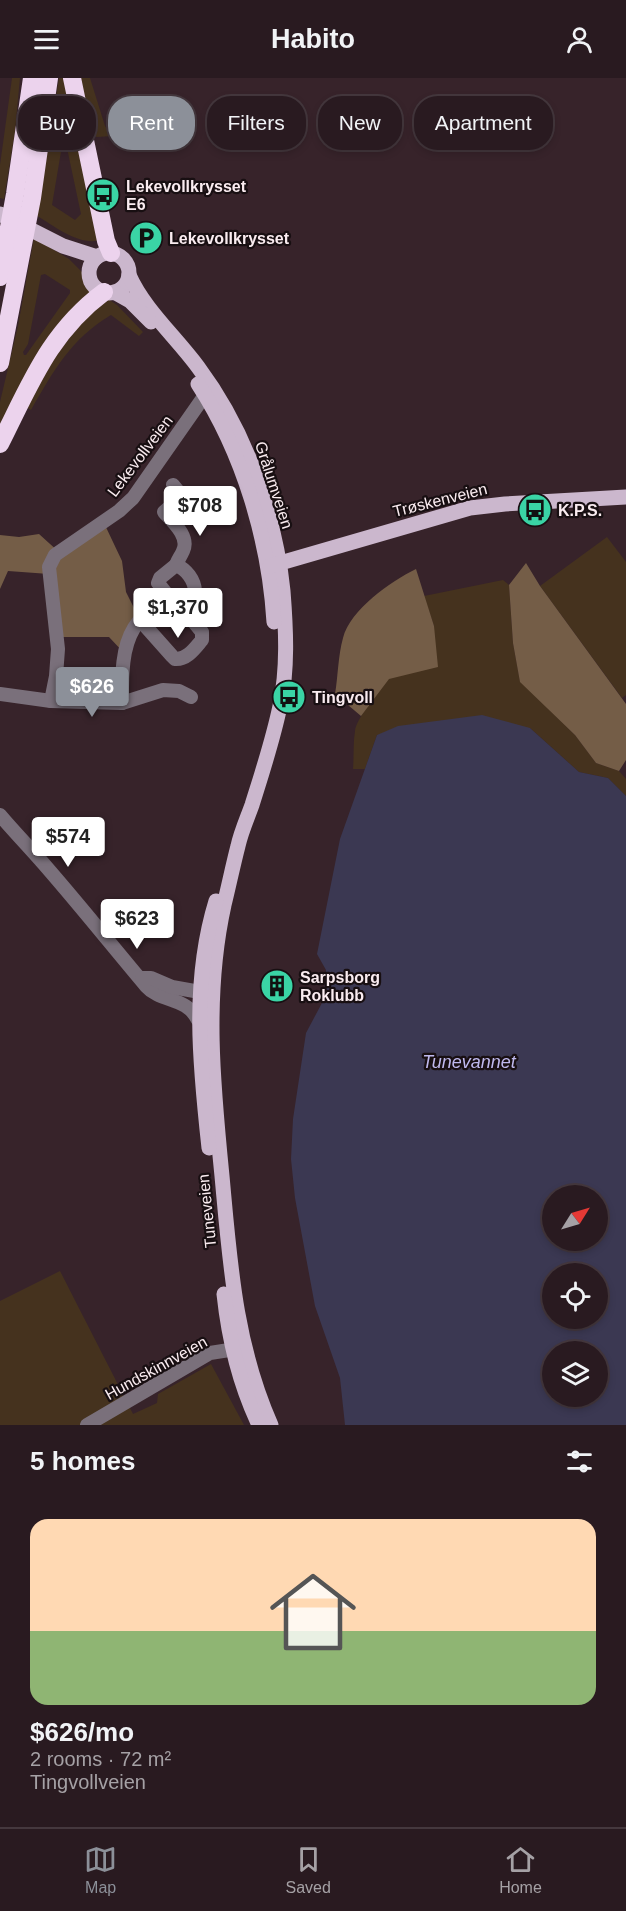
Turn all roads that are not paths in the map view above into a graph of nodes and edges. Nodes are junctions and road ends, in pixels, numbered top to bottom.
1 (32, 78) edge
2 (49, 78) edge
3 (72, 78) edge
4 (0, 214) edge
5 (63, 246) junction
6 (104, 255) junction
7 (90, 273) junction
8 (129, 275) junction
9 (0, 277) edge
10 (109, 292) junction
11 (0, 363) edge
12 (206, 388) junction
13 (0, 444) edge
14 (181, 496) dead end
15 (626, 497) edge
16 (176, 565) junction
17 (272, 565) junction
18 (166, 593) junction
19 (179, 604) junction
20 (140, 620) junction
21 (0, 694) edge
22 (191, 697) dead end
23 (51, 701) junction
24 (122, 703) junction
25 (0, 816) edge
26 (238, 845) junction
27 (142, 978) junction
28 (200, 992) junction
29 (212, 1008) junction
30 (198, 1020) junction
31 (238, 1349) junction
32 (87, 1425) edge
33 (260, 1425) edge
34 (271, 1425) edge

1 - 9 highway
2 - 11 highway
3 - 6 highway
4 - 5 main road
5 - 6 main road
5 - 7 main road
6 - 7 main road
6 - 8 main road
7 - 10 main road
8 - 10 main road
8 - 12 main road, Grålumveien
10 - 12 main road, Grålumveien
10 - 13 highway
12 - 17 main road, Grålumveien
12 - 23 street, Lekevollveien
14 - 16 street
15 - 17 main road, Trøskenveien
16 - 18 street
16 - 19 street
17 - 26 main road, Grålumveien
18 - 19 street
18 - 20 street
19 - 20 street
20 - 24 street
21 - 23 street
22 - 24 street
23 - 24 street
25 - 27 street
26 - 28 main road, Grålumveien
26 - 29 main road, Grålumveien
27 - 28 street
27 - 30 street
28 - 29 street
28 - 30 main road, Tuneveien
29 - 31 main road, Tuneveien
30 - 31 main road, Tuneveien
31 - 32 street, Hundskinnveien
31 - 33 main road, Tuneveien
31 - 34 main road, Tuneveien

